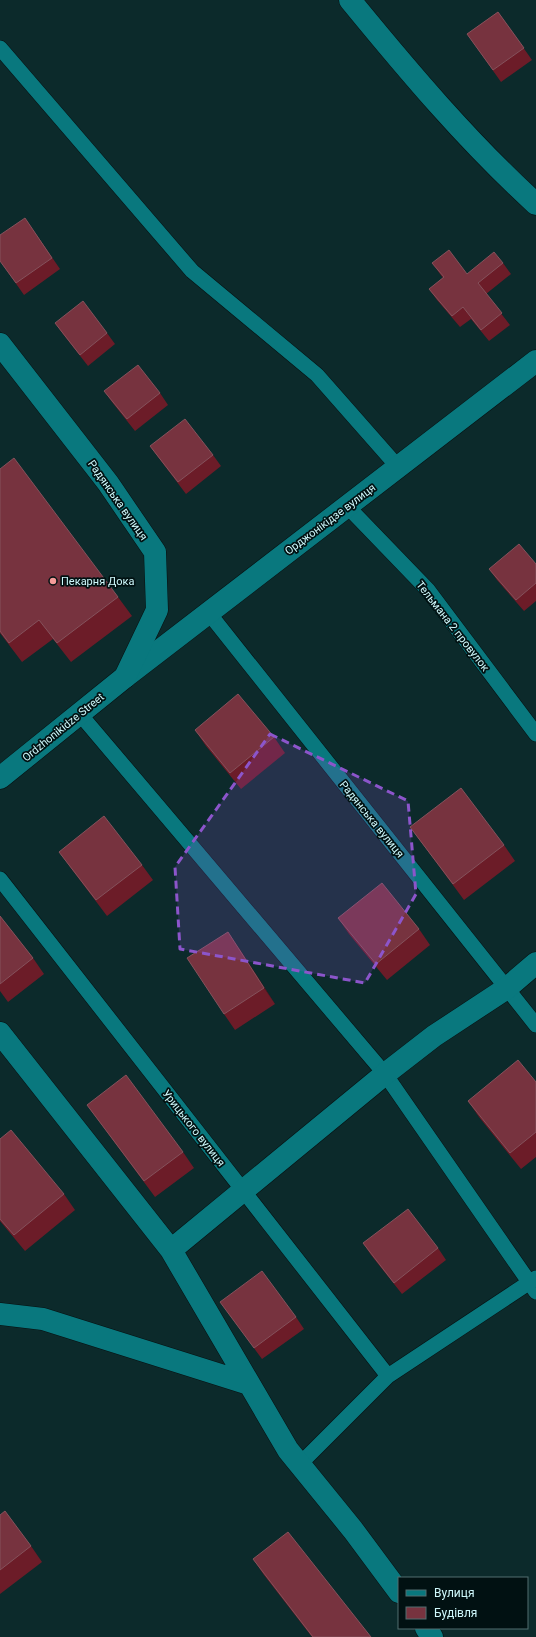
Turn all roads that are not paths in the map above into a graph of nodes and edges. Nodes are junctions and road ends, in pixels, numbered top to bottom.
1 (350, 0) edge
2 (0, 48) edge
3 (536, 204) edge
4 (0, 344) edge
5 (536, 361) edge
6 (398, 467) junction
7 (347, 506) junction
8 (208, 612) junction
9 (126, 677) junction
10 (79, 713) junction
11 (536, 734) edge
12 (0, 778) edge
13 (0, 879) edge
14 (536, 963) edge
15 (507, 988) junction
16 (536, 1025) edge
17 (0, 1033) edge
18 (385, 1074) junction
19 (243, 1190) junction
20 (171, 1250) junction
21 (534, 1285) edge
22 (0, 1314) edge
23 (388, 1376) junction
24 (249, 1384) junction
25 (300, 1464) junction
26 (398, 1591) edge

1 - 3 street
2 - 6 lane
4 - 9 street, Радянська вулиця
5 - 6 street, Орджонікідзе вулиця
6 - 7 street, Орджонікідзе вулиця
7 - 8 street, Орджонікідзе вулиця
7 - 11 lane, Тельмана 2 провулок
8 - 9 street, Орджонікідзе вулиця
8 - 15 lane, Радянська вулиця
9 - 10 street, Ordzhonikidze Street
10 - 12 street, Ordzhonikidze Street
10 - 18 lane
13 - 19 lane, Урицького вулиця
14 - 15 street
15 - 16 lane, Радянська вулиця
15 - 18 street
17 - 20 street
18 - 19 street
18 - 21 lane
19 - 20 street
19 - 23 lane, Урицького вулиця
20 - 24 street
21 - 23 lane
22 - 24 street
23 - 25 lane
24 - 25 street
25 - 26 street

